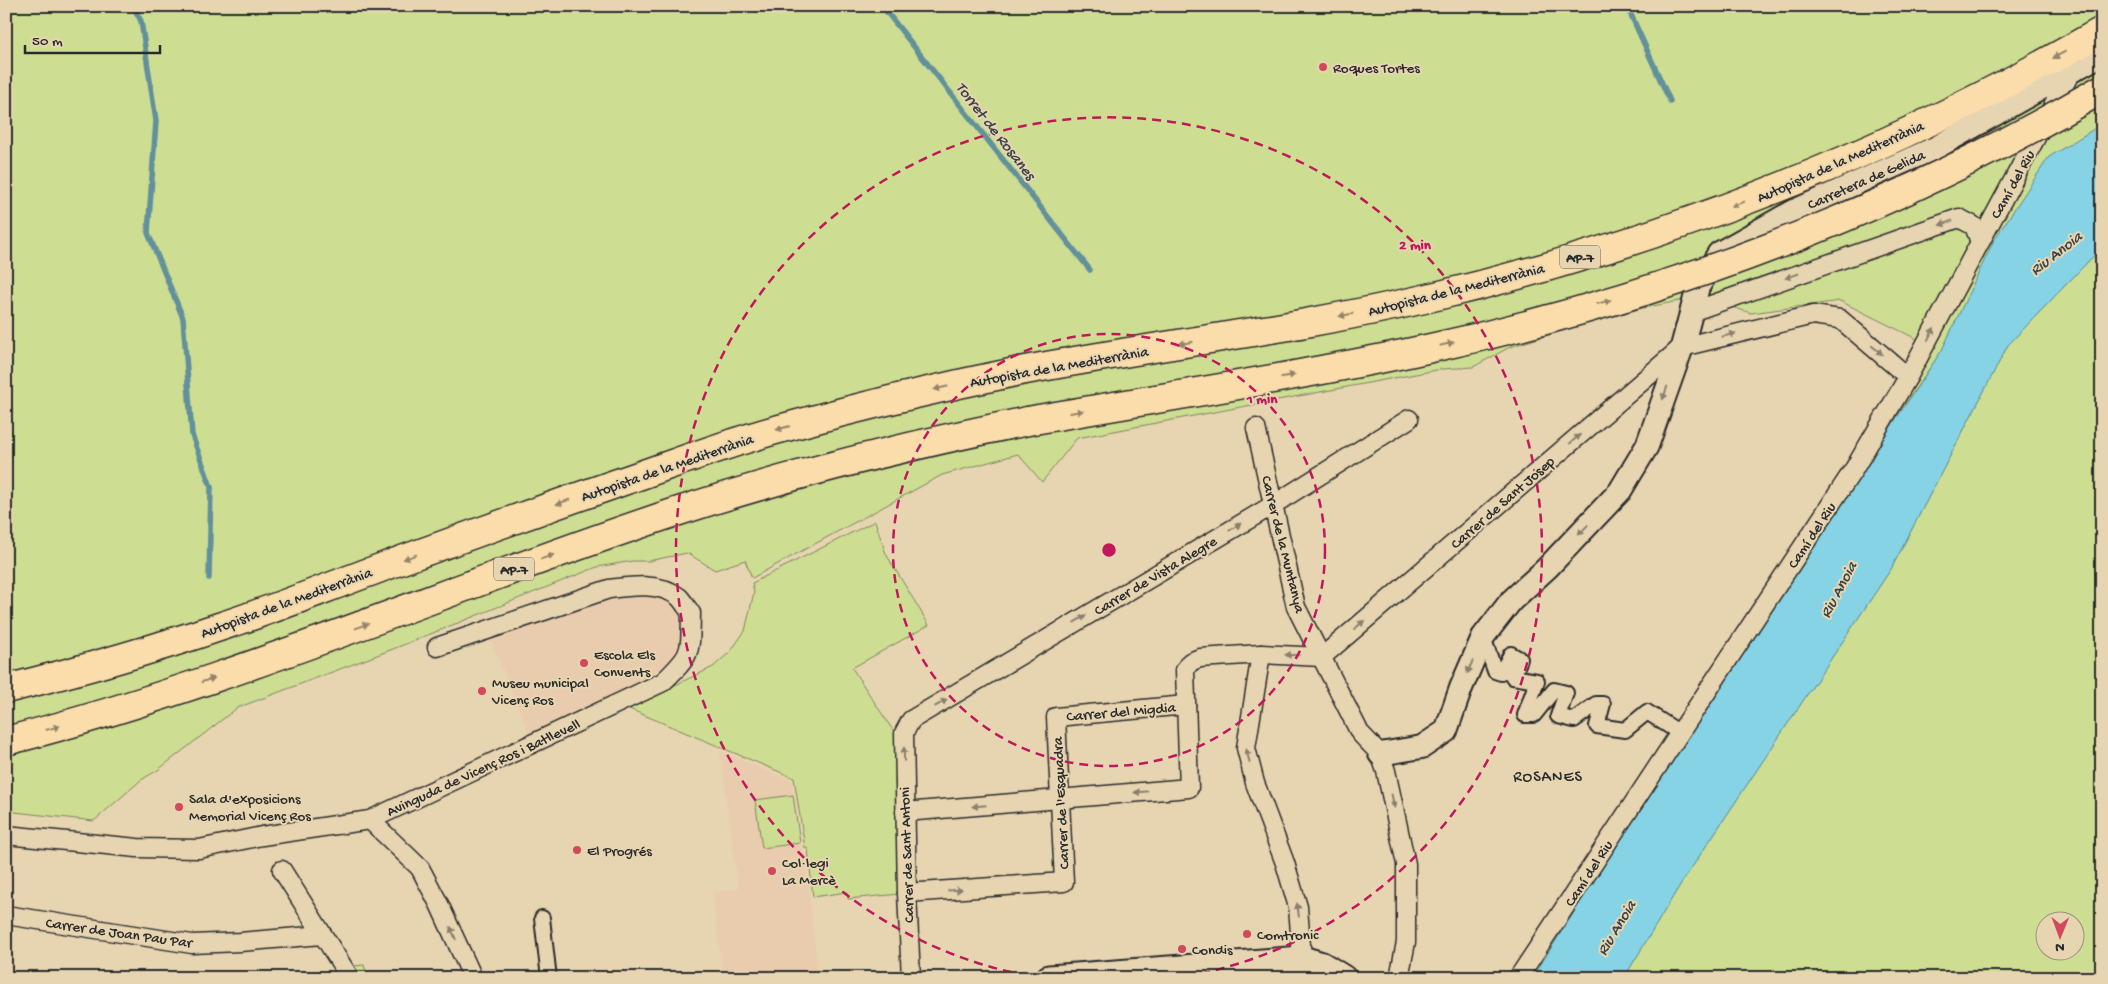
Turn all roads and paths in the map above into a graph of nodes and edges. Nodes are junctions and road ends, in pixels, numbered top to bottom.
1 (2102, 31) edge
2 (2102, 54) edge
3 (2071, 72) junction
4 (2102, 90) edge
5 (1980, 242) junction
6 (1691, 312) junction
7 (1682, 347) junction
8 (1908, 376) junction
9 (1409, 420) dead end
10 (1256, 428) dead end
11 (1273, 505) junction
12 (1483, 637) junction
13 (437, 647) dead end
14 (1261, 654) junction
15 (1322, 657) junction
16 (6, 689) edge
17 (1186, 706) junction
18 (1056, 717) joint
19 (904, 733) joint
20 (1680, 733) junction
21 (6, 741) edge
22 (1380, 754) junction
23 (1061, 799) junction
24 (905, 812) junction
25 (370, 820) junction
26 (6, 835) edge
27 (282, 870) dead end
28 (907, 893) junction
29 (6, 915) edge
30 (542, 918) dead end
31 (322, 934) junction
32 (1302, 959) junction
33 (1223, 971) edge
34 (350, 978) edge
35 (473, 978) edge
36 (549, 978) edge
37 (911, 978) edge
38 (1049, 978) edge
39 (1343, 978) edge
40 (1399, 978) edge
41 (1518, 978) edge

1 -> 16 highway, Autopista de la Mediterrània / AP-7
2 - 3 street, Carretera de Gelida
3 - 5 street, Camí del Riu
3 - 6 street, Carretera de Gelida
21 -> 4 highway, AP-7, bridge
5 -> 6 street
8 -> 5 street, Camí del Riu
6 - 7 street, Carretera de Gelida
7 -> 8 street
7 -> 12 street, Carretera de Gelida
15 -> 7 street, Carrer de Sant Josep
8 - 20 street, Camí del Riu
9 - 11 street, Carrer de Vista Alegre
10 - 11 street, Carrer de la Muntanya
11 - 15 street, Carrer de la Muntanya
19 -> 11 street, Carrer de Vista Alegre
12 - 20 street
12 -> 22 street, Carretera de Gelida
13 - 25 street, Avinguda de Vicenç Ros i Batllevell
15 -> 14 street
14 - 17 street
32 -> 14 street
15 - 22 street, Carrer de la Muntanya
17 - 18 street, Carrer del Migdia
17 -> 23 street
18 - 23 street, Carrer de l'Esquadra
24 -> 19 street, Carrer de Sant Antoni
20 - 41 street, Camí del Riu
22 -> 40 street
23 -> 24 street
28 -> 23 street, Carrer de l'Esquadra
24 - 28 street, Carrer de Sant Antoni
25 - 26 street, Avinguda de Vicenç Ros i Batllevell
35 -> 25 street
27 - 31 street
28 - 37 street, Carrer de Sant Antoni
29 - 31 street, Carrer de Joan Pau Par
30 - 36 street
31 - 34 street
32 - 33 main road
32 - 39 main road
33 - 38 main road

